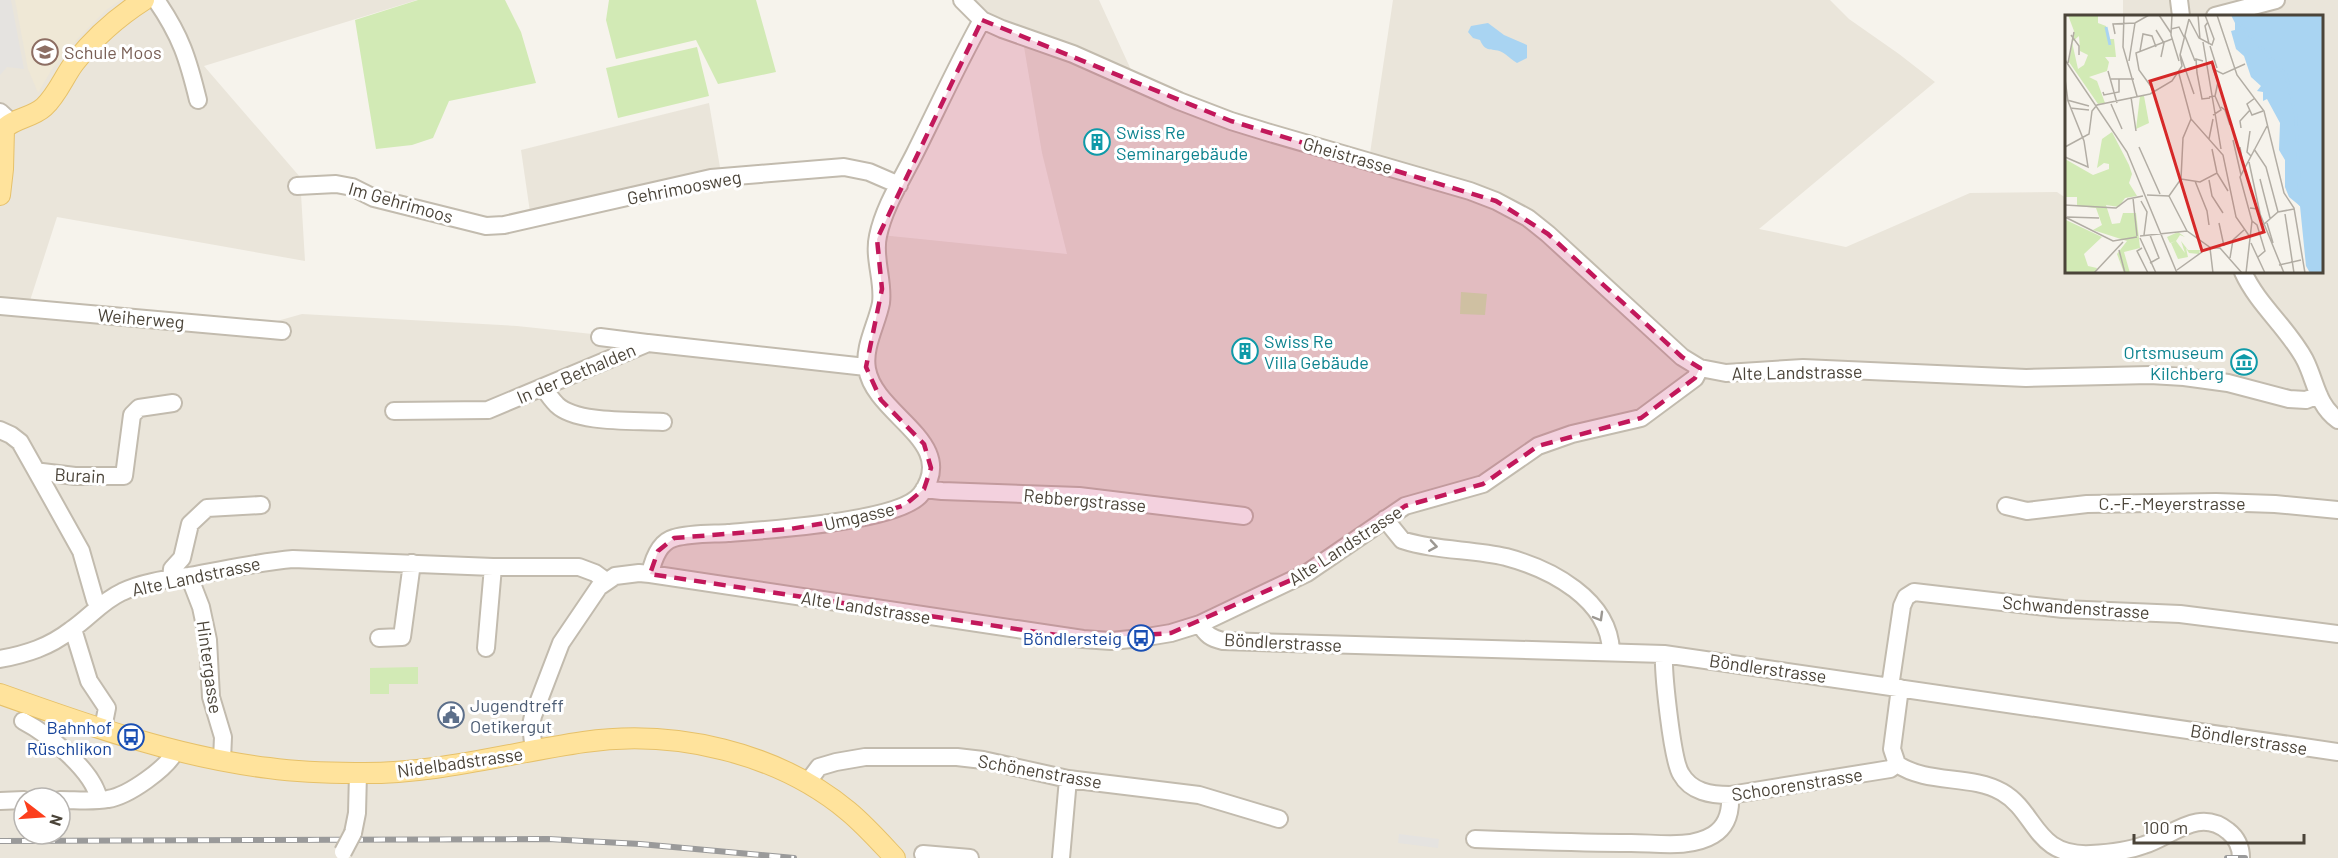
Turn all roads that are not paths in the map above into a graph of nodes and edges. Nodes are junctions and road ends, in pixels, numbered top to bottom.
1 (144, 0) edge
2 (156, 0) edge
3 (962, 0) edge
4 (2180, 0) edge
5 (2276, 0) edge
6 (2181, 15) edge
7 (2219, 15) edge
8 (982, 20) junction
9 (198, 100) dead end
10 (6, 117) edge
11 (899, 185) junction
12 (297, 186) dead end
13 (0, 195) edge
14 (504, 225) joint
15 (2244, 273) edge
16 (0, 306) edge
17 (282, 331) dead end
18 (600, 338) dead end
19 (648, 343) junction
20 (866, 367) junction
21 (1700, 368) junction
22 (543, 387) junction
23 (2319, 395) junction
24 (173, 404) dead end
25 (394, 411) dead end
26 (2338, 420) edge
27 (663, 422) dead end
28 (0, 430) edge
29 (38, 474) junction
30 (924, 489) junction
31 (261, 505) dead end
32 (2007, 506) dead end
33 (2338, 510) edge
34 (1244, 516) dead end
35 (1385, 519) junction
36 (412, 563) junction
37 (493, 567) junction
38 (650, 574) junction
39 (189, 576) junction
40 (171, 579) junction
41 (606, 581) junction
42 (99, 606) junction
43 (1200, 624) junction
44 (73, 629) junction
45 (2338, 634) edge
46 (379, 638) dead end
47 (486, 648) dead end
48 (1611, 651) junction
49 (1664, 654) junction
50 (0, 660) edge
51 (1894, 688) junction
52 (0, 694) edge
53 (23, 721) dead end
54 (103, 728) junction
55 (176, 750) junction
56 (534, 751) junction
57 (2338, 752) edge
58 (222, 760) junction
59 (1897, 764) junction
60 (358, 773) junction
61 (1068, 779) junction
62 (807, 783) junction
63 (1730, 795) junction
64 (72, 800) edge
65 (99, 800) junction
66 (1279, 819) dead end
67 (1475, 839) dead end
68 (923, 854) dead end
69 (341, 855) edge
70 (895, 858) edge
71 (969, 858) edge
72 (1061, 858) edge
73 (2241, 858) edge

1 - 10 main road
2 - 9 street
3 - 8 street, Gheistrasse
4 - 6 street
5 - 7 street
8 - 11 street
8 - 21 street, Gheistrasse
10 - 13 main road
11 - 14 street, Gehrimoosweg
11 - 20 street
12 - 14 street, Im Gehrimoos
15 - 23 street
16 - 17 street, Weiherweg
18 - 19 street
19 - 20 street, In der Bethalden
19 - 22 street, In der Bethalden
20 - 30 street
21 - 23 street, Alte Landstrasse
21 - 35 street, Alte Landstrasse
22 - 25 street, In der Bethalden
22 - 27 street
23 - 26 street
24 - 29 street, Burain
28 - 29 street, Burain
29 - 42 street, Burain
30 - 34 street, Rebbergstrasse
30 - 38 street, Umgasse
31 - 40 street
32 - 33 street, C.-F.-Meyerstrasse
35 - 43 street, Alte Landstrasse
35 -> 48 street
36 - 37 street, Alte Landstrasse
36 - 39 street, Alte Landstrasse
36 - 46 street
37 - 41 street, Alte Landstrasse
37 - 47 street
38 - 41 street, Alte Landstrasse
38 - 43 street, Alte Landstrasse
39 - 40 street, Alte Landstrasse
39 - 58 street, Hintergasse
40 - 42 street, Alte Landstrasse
41 - 56 street
42 - 44 street, Alte Landstrasse
43 - 48 street, Böndlerstrasse
44 - 50 street, Alte Landstrasse
44 - 54 street
45 - 51 street, Schwandenstrasse
48 - 49 street, Böndlerstrasse
49 - 51 street, Böndlerstrasse
49 - 63 street, Schoorenstrasse
51 - 57 street, Böndlerstrasse
51 - 59 street
52 - 54 main road, Nidelbadstrasse
53 - 65 street
54 - 55 main road, Nidelbadstrasse
55 - 58 main road, Nidelbadstrasse
55 - 65 street
56 - 60 main road, Nidelbadstrasse
56 - 62 main road, Nidelbadstrasse
58 - 60 main road, Nidelbadstrasse
59 - 63 street, Schoorenstrasse
59 - 73 street
60 - 69 street, bridge
61 - 62 street, Schönenstrasse
61 - 66 street, Schönenstrasse
61 - 72 street
62 - 70 main road, Nidelbadstrasse
63 - 67 street
64 - 65 street
68 - 71 street

